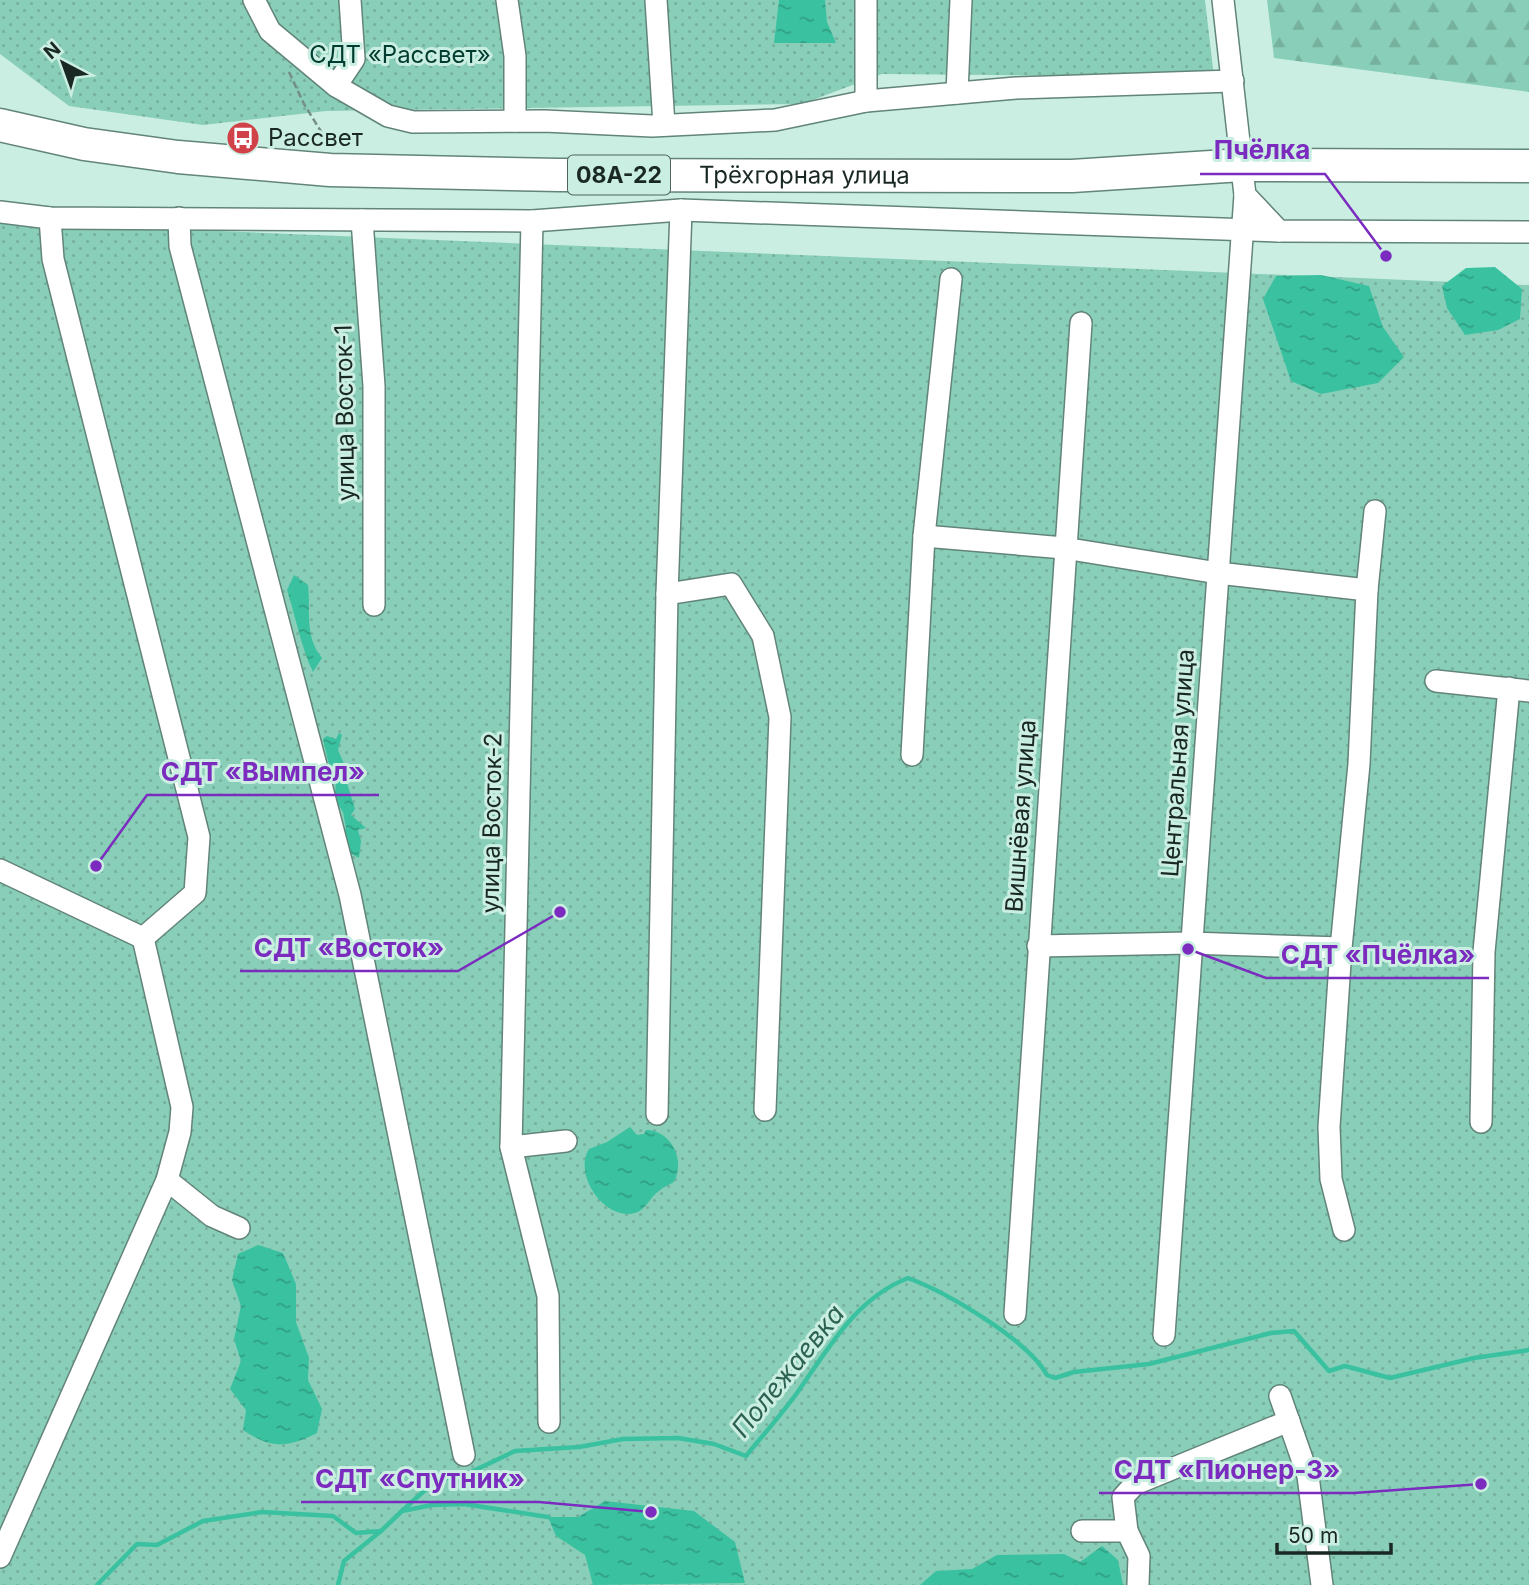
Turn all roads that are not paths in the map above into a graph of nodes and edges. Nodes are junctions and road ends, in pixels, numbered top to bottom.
1 (254, 0) edge
2 (351, 0) edge
3 (507, 0) edge
4 (656, 0) edge
5 (866, 0) edge
6 (961, 0) edge
7 (1223, 0) edge
8 (1233, 81) junction
9 (336, 86) junction
10 (957, 93) junction
11 (866, 101) junction
12 (515, 121) junction
13 (0, 125) edge
14 (664, 125) junction
15 (1529, 166) edge
16 (1243, 180) junction
17 (681, 210) junction
18 (0, 212) edge
19 (50, 218) junction
20 (179, 218) junction
21 (362, 219) junction
22 (532, 221) junction
23 (1242, 230) junction
24 (1279, 231) junction
25 (1529, 232) edge
26 (951, 279) dead end
27 (1081, 323) dead end
28 (1376, 511) dead end
29 (924, 536) junction
30 (1064, 548) junction
31 (1218, 573) junction
32 (1367, 590) junction
33 (667, 594) junction
34 (374, 604) dead end
35 (1436, 681) dead end
36 (1519, 690) edge
37 (912, 755) dead end
38 (0, 870) edge
39 (143, 938) junction
40 (1191, 943) junction
41 (1038, 946) junction
42 (1341, 948) junction
43 (765, 1110) dead end
44 (657, 1114) dead end
45 (1481, 1122) dead end
46 (566, 1141) dead end
47 (511, 1147) junction
48 (167, 1180) junction
49 (239, 1228) dead end
50 (1344, 1230) dead end
51 (1015, 1314) dead end
52 (1164, 1335) dead end
53 (1280, 1396) dead end
54 (1289, 1420) junction
55 (549, 1422) dead end
56 (464, 1455) dead end
57 (1082, 1531) dead end
58 (1127, 1531) junction
59 (0, 1558) edge
60 (1138, 1585) edge
61 (1322, 1585) edge

1 - 9 street
2 - 9 street
3 - 12 street
4 - 14 street
5 - 11 street
6 - 10 street
7 - 8 street, Центральная улица
8 - 10 street
8 - 16 street, Центральная улица
9 - 12 street
10 - 11 street
11 - 14 street
12 - 14 street
13 - 16 highway, Трёхгорная улица / 08А-22
15 - 16 highway, Трёхгорная улица / 08А-22
16 - 23 street, Центральная улица
16 - 24 street
17 - 22 street
17 - 23 street
17 - 33 street
18 - 19 street
19 - 20 street
19 - 39 street
20 - 21 street
20 - 56 street
21 - 22 street
21 - 34 street, улица Восток-1
22 - 47 street, улица Восток-2
23 - 24 street
23 - 31 street, Центральная улица
24 - 25 street
26 - 29 street
27 - 30 street, Вишнёвая улица
28 - 32 street
29 - 30 street
29 - 37 street
30 - 31 street
30 - 41 street, Вишнёвая улица
31 - 32 street
31 - 40 street, Центральная улица
32 - 42 street
33 - 43 street
33 - 44 street
35 - 36 street
36 - 45 street
38 - 39 street
39 - 48 street
40 - 41 street
40 - 42 street
40 - 52 street, Центральная улица
41 - 51 street, Вишнёвая улица
42 - 50 street
46 - 47 street
47 - 55 street, улица Восток-2
48 - 49 street
48 - 59 street
53 - 54 street
54 - 58 street
54 - 61 street
57 - 58 street
58 - 60 street

